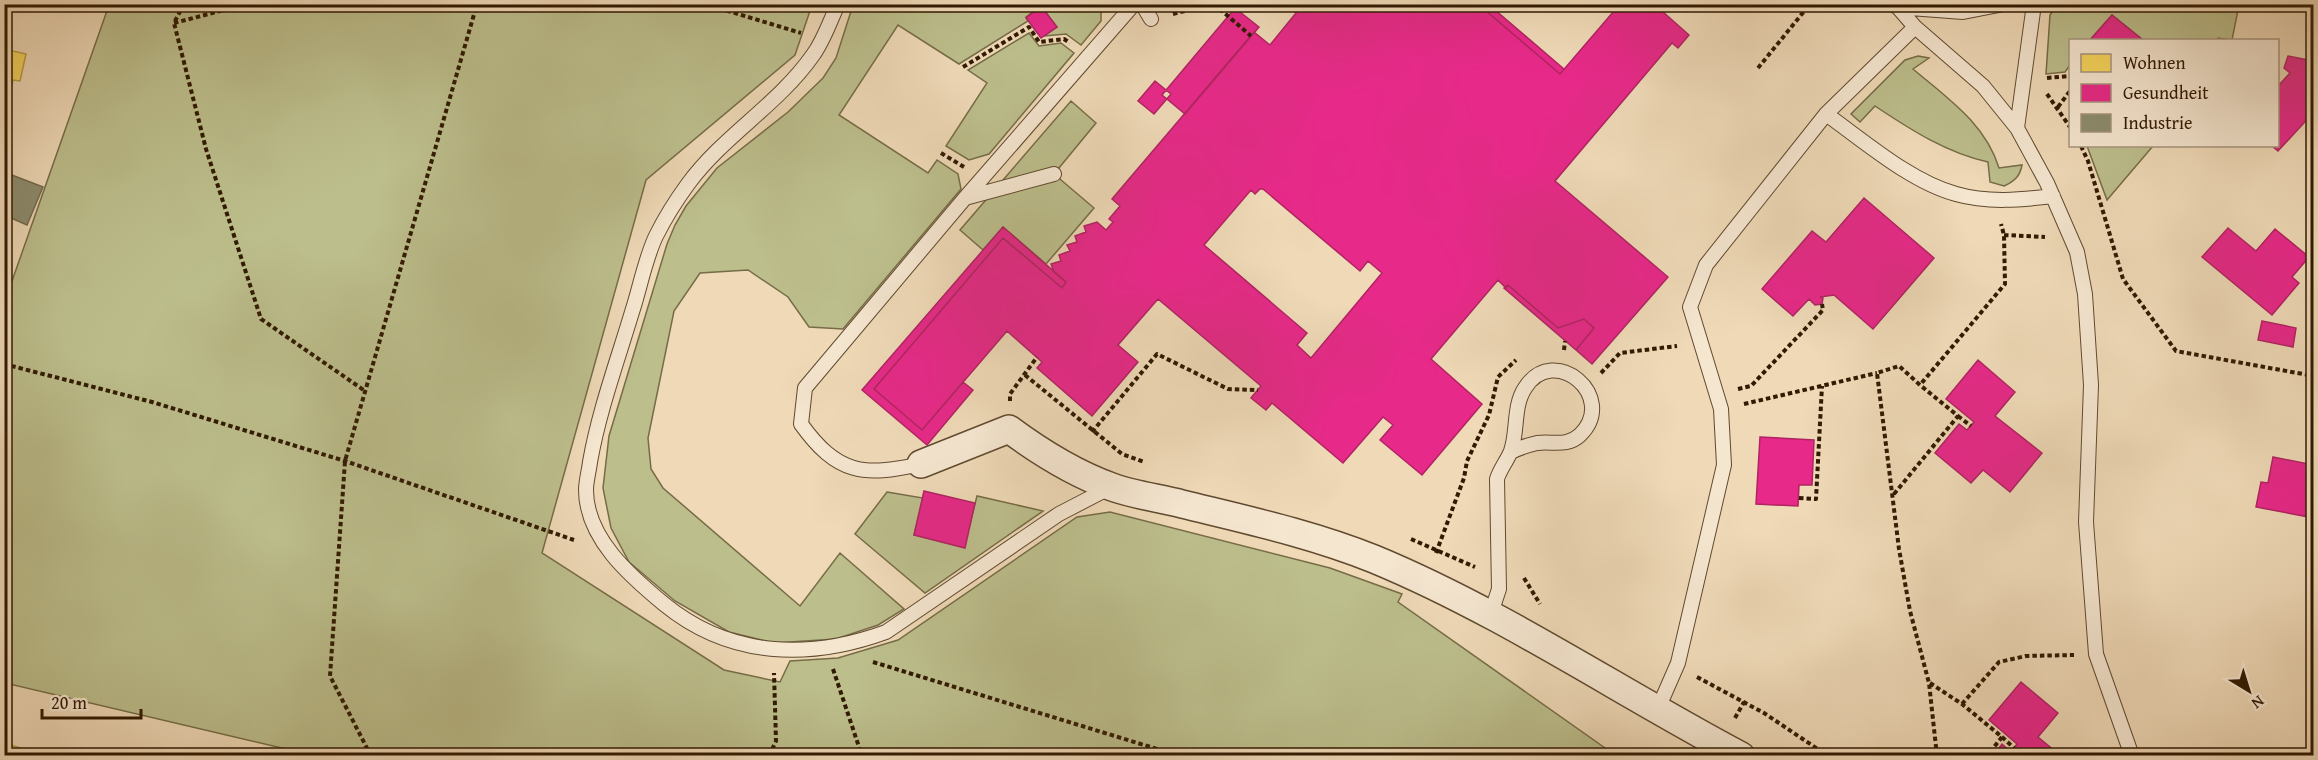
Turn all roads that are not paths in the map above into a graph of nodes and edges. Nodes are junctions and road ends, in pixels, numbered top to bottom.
1 (838, 4) edge
2 (1134, 4) edge
3 (1142, 4) edge
4 (2004, 4) edge
5 (2034, 4) edge
6 (1896, 6) edge
7 (1151, 19) road end
8 (1915, 27) junction
9 (1826, 114) junction
10 (2017, 128) junction
11 (1054, 174) dead end
12 (2053, 196) junction
13 (965, 198) junction
14 (1510, 452) junction
15 (921, 464) joint
16 (1112, 487) junction
17 (1491, 614) junction
18 (1657, 711) junction
19 (1741, 756) edge
20 (2132, 756) edge

1 - 16 lane
2 - 13 lane
3 - 7 lane
4 - 6 lane
5 - 10 lane
6 - 8 lane
8 - 9 lane
8 - 10 lane
9 - 12 lane
9 - 18 lane
10 - 12 lane
11 - 13 lane
12 - 20 lane
13 - 15 lane
14 - 14 lane
14 - 17 lane
15 - 16 street
16 - 17 street
17 - 18 street
18 - 19 street

